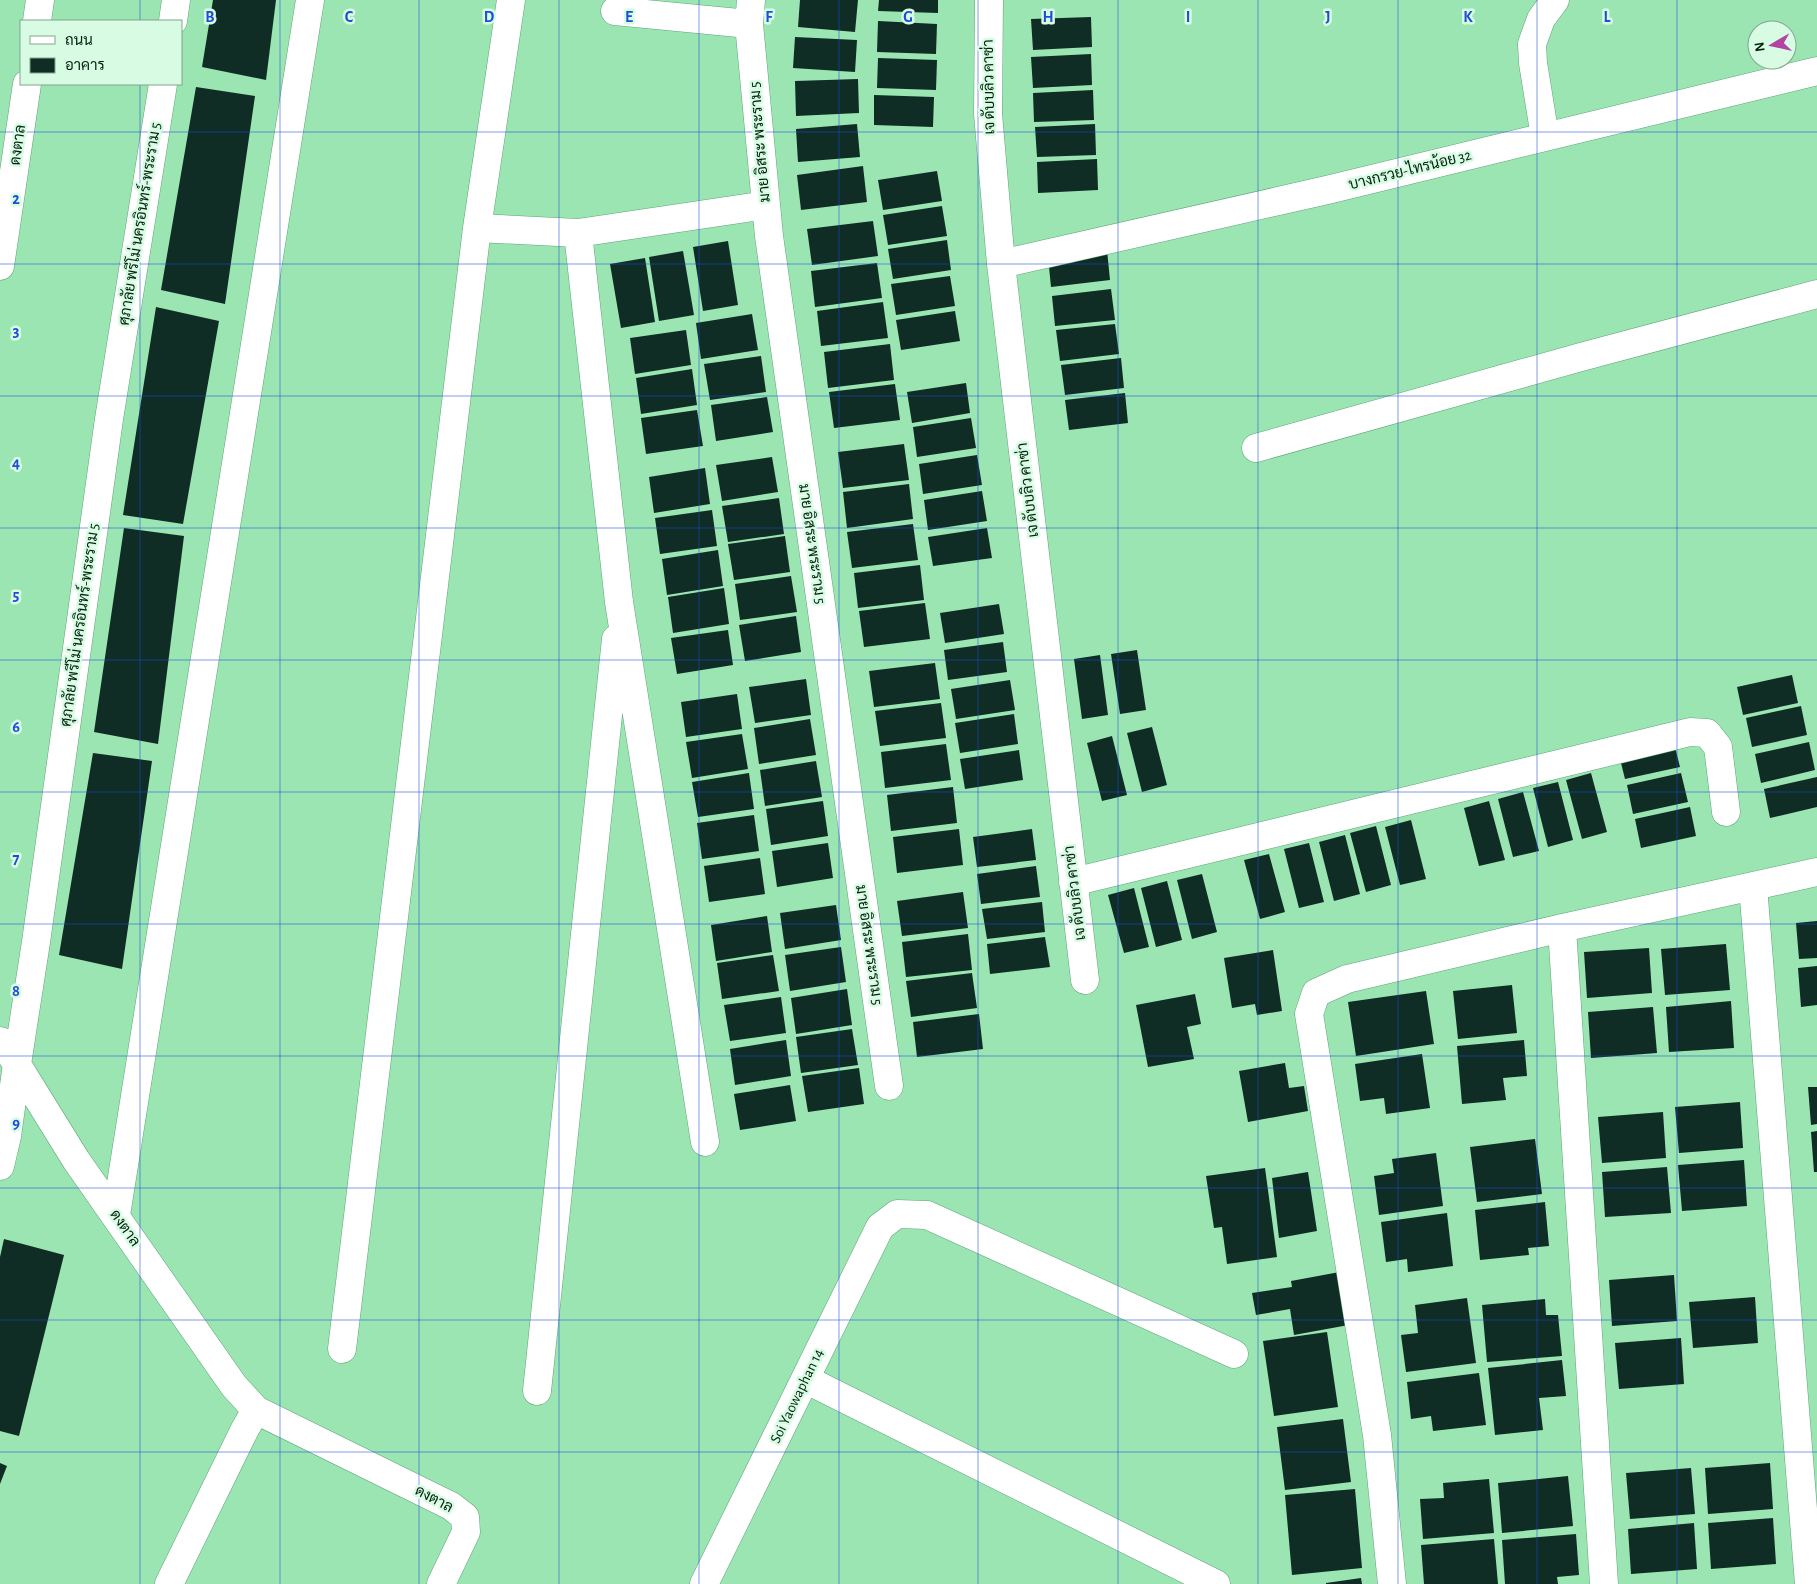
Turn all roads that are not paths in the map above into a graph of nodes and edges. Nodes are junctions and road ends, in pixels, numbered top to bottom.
1 (40, 0) edge
2 (176, 0) edge
3 (310, 0) edge
4 (512, 0) edge
5 (989, 0) edge
6 (1555, 0) edge
7 (616, 11) dead end
8 (750, 12) edge
9 (36, 20) edge
10 (172, 20) edge
11 (1817, 71) edge
12 (27, 85) edge
13 (163, 85) edge
14 (1545, 137) junction
15 (766, 205) junction
16 (476, 228) junction
17 (578, 233) junction
18 (1002, 264) junction
19 (0, 266) edge
20 (1817, 294) edge
21 (1256, 448) dead end
22 (620, 602) junction
23 (1726, 812) dead end
24 (1817, 872) edge
25 (1073, 882) junction
26 (1753, 886) junction
27 (1562, 928) junction
28 (1085, 980) dead end
29 (0, 1041) edge
30 (16, 1064) junction
31 (889, 1086) dead end
32 (704, 1142) dead end
33 (0, 1166) edge
34 (116, 1215) junction
35 (342, 1349) dead end
36 (1234, 1354) dead end
37 (805, 1379) junction
38 (537, 1390) dead end
39 (256, 1410) junction
40 (169, 1584) edge
41 (441, 1584) edge
42 (704, 1584) edge
43 (1216, 1584) edge
44 (1392, 1584) edge
45 (1604, 1584) edge
46 (1809, 1584) edge

1 - 9 street
2 - 10 street
3 - 34 street
4 - 16 street
5 - 18 street, เจ ดับบลิว คาซ่า
6 - 14 street
7 - 8 street
8 - 15 street, มาย อิสระ พระราม 5
11 - 14 street, บางกรวย-ไทรน้อย 32
12 - 19 street, ดงตาล
13 - 30 street, ศุภาลัย พรีโม่ นครอินทร์-พระราม 5
14 - 18 street, บางกรวย-ไทรน้อย 32
15 - 17 street
15 - 31 street, มาย อิสระ พระราม 5
16 - 17 street
16 - 35 street
17 - 22 street
18 - 25 street, เจ ดับบลิว คาซ่า
20 - 21 street
22 - 32 street
22 - 38 street
23 - 25 street
24 - 26 street
25 - 28 street, เจ ดับบลิว คาซ่า
26 - 27 street
26 - 46 street
27 - 44 street
27 - 45 street
29 - 30 street, ดงตาล
30 - 33 street, ศุภาลัย พรีโม่ นครอินทร์-พระราม 5
30 - 34 street, ดงตาล
34 - 39 street, ดงตาล
36 - 37 street, Soi Yaowaphan 14
37 - 42 street, Soi Yaowaphan 14
37 - 43 street
39 - 40 street
39 - 41 street, ดงตาล

